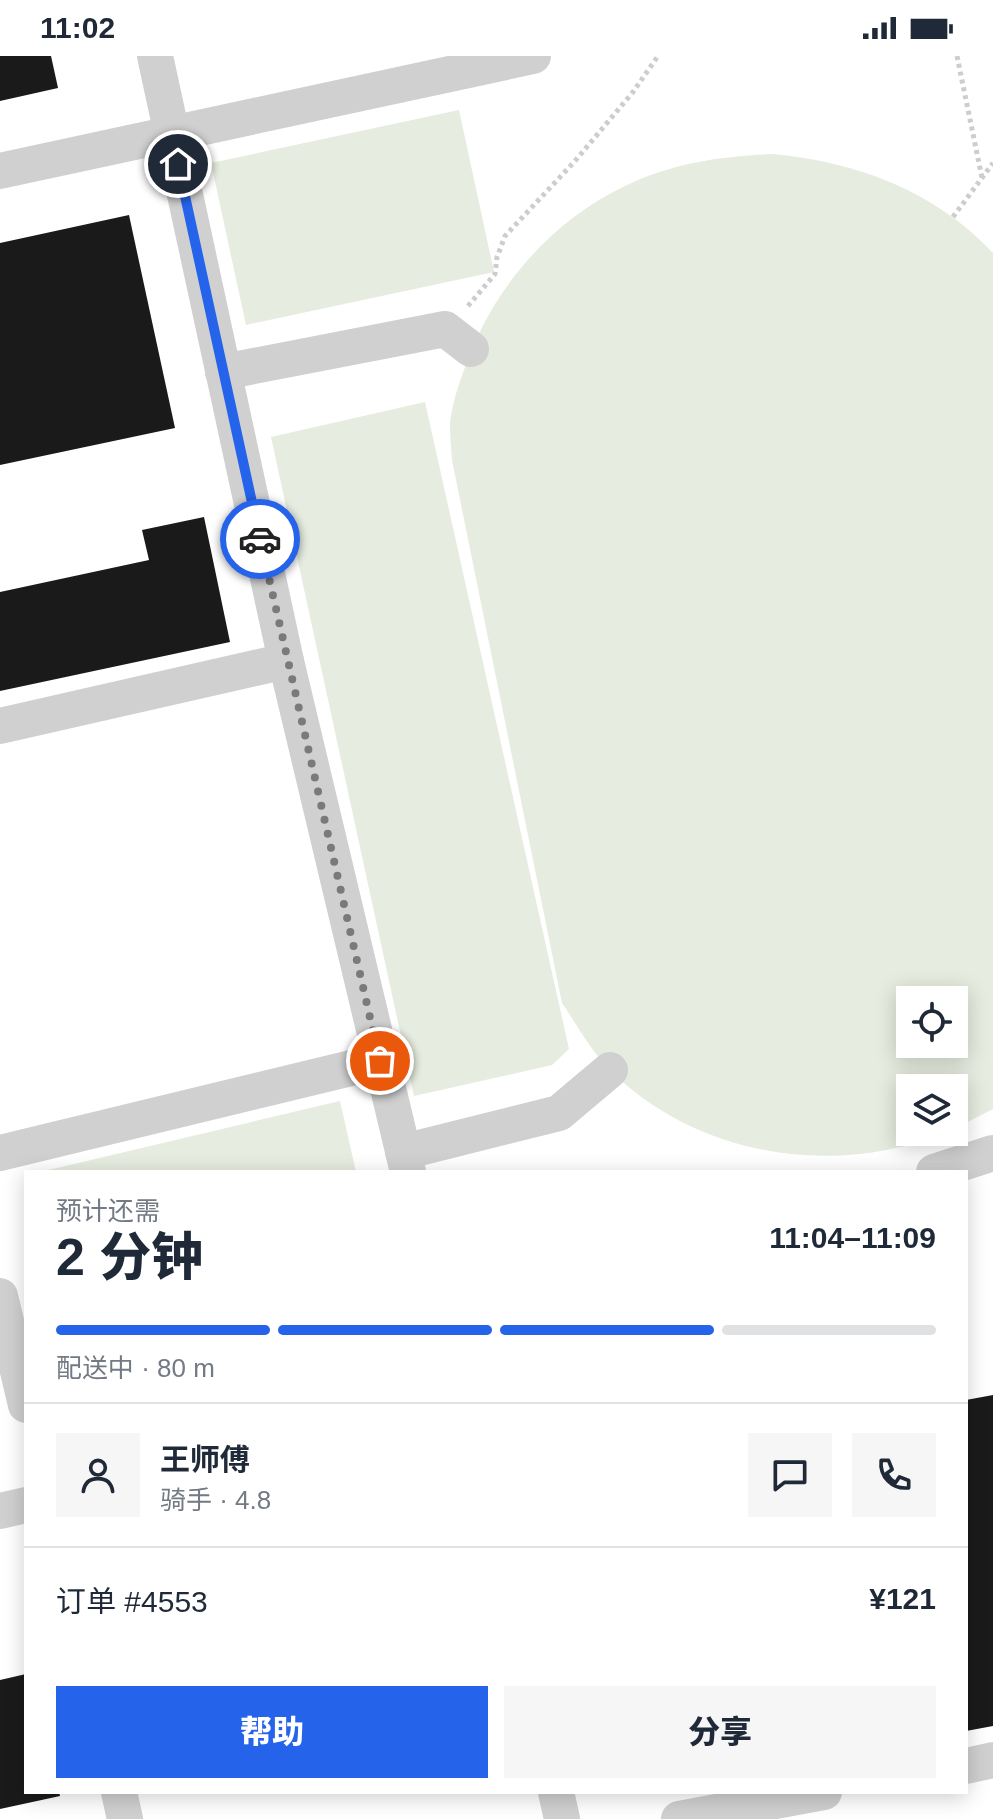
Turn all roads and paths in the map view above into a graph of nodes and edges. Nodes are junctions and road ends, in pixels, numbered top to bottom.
1 (155, 56) edge
2 (533, 56) edge
3 (658, 56) edge
4 (957, 56) edge
5 (172, 134) junction
6 (993, 163) edge
7 (0, 171) edge
8 (982, 178) junction
9 (953, 217) dead end
10 (458, 339) joint
11 (223, 372) junction
12 (286, 661) junction
13 (0, 726) edge
14 (380, 1061) junction
15 (610, 1070) dead end
16 (0, 1153) edge
17 (993, 1153) edge
18 (406, 1162) edge
19 (940, 1170) edge
20 (0, 1296) edge
21 (24, 1397) edge
22 (24, 1505) edge
23 (0, 1511) edge
24 (993, 1760) edge
25 (968, 1766) edge
26 (119, 1794) edge
27 (556, 1794) edge
28 (813, 1794) edge
29 (125, 1819) edge
30 (562, 1819) edge
31 (679, 1819) edge

1 - 5 lane
2 - 5 lane
3 - 10 path
4 - 8 path
5 - 7 lane
5 - 11 lane
6 - 8 path
8 - 9 path
10 - 11 lane
11 - 12 lane
12 - 13 lane
12 - 14 lane
14 - 16 lane
14 - 18 lane
15 - 18 lane
17 - 19 lane
20 - 21 lane
22 - 23 lane
24 - 25 lane
26 - 29 lane
27 - 30 lane
28 - 31 lane

